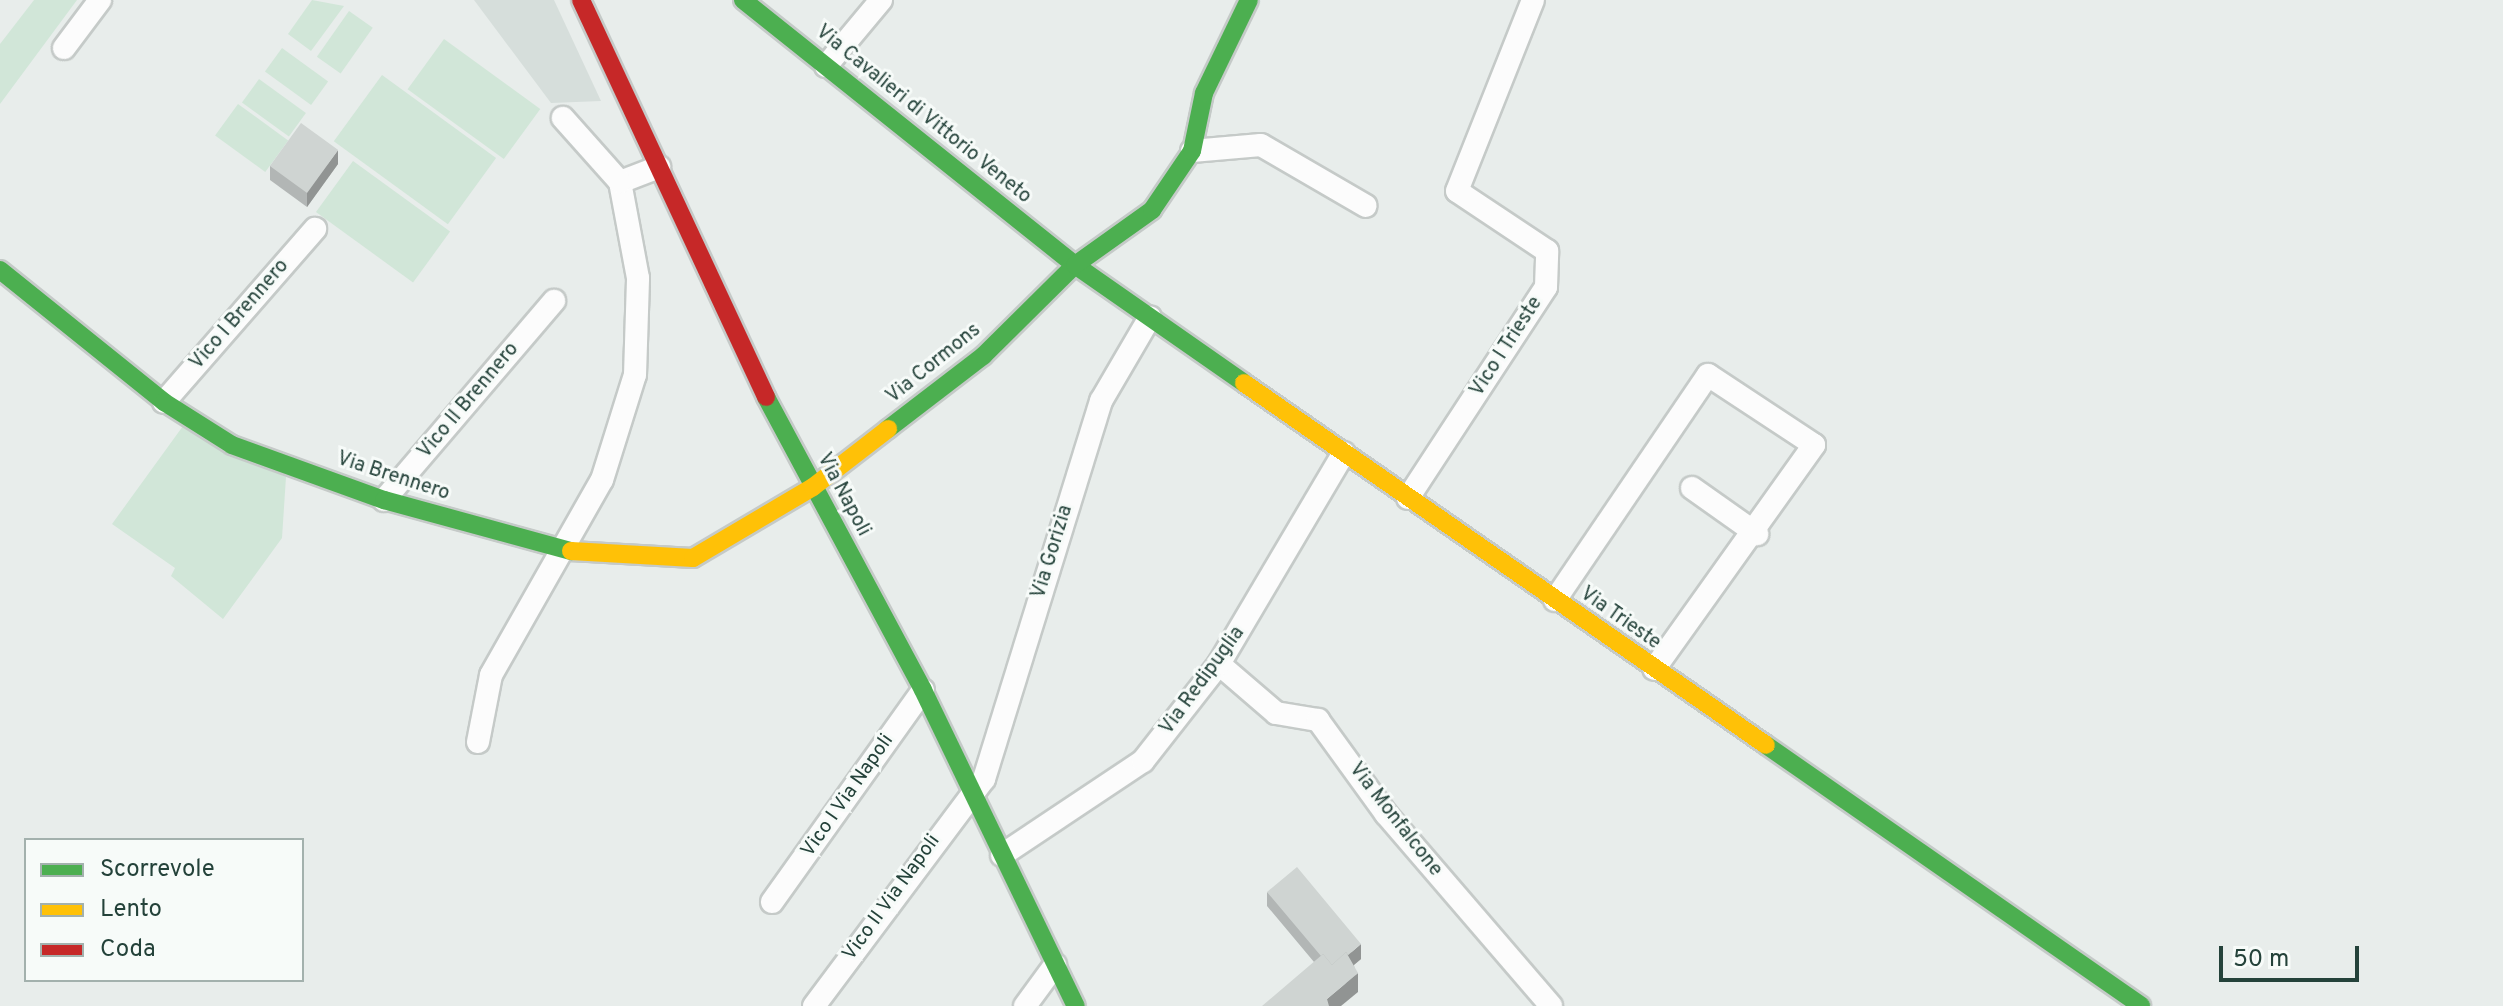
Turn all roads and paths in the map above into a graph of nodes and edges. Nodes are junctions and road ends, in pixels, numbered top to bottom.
1 (100, 0) edge
2 (581, 0) edge
3 (743, 0) edge
4 (881, 0) edge
5 (1249, 0) edge
6 (1533, 0) edge
7 (64, 48) dead end
8 (826, 66) junction
9 (563, 118) dead end
10 (1192, 151) junction
11 (659, 167) junction
12 (620, 182) junction
13 (1366, 206) dead end
14 (315, 229) dead end
15 (1075, 265) junction
16 (0, 270) edge
17 (554, 301) dead end
18 (1150, 317) junction
19 (164, 402) junction
20 (1344, 453) junction
21 (813, 487) junction
22 (1692, 488) dead end
23 (1408, 498) junction
24 (384, 500) junction
25 (1757, 534) junction
26 (564, 551) junction
27 (1555, 600) junction
28 (1219, 664) junction
29 (1654, 669) junction
30 (923, 690) junction
31 (478, 742) dead end
32 (970, 790) junction
33 (1002, 855) junction
34 (772, 902) dead end
35 (1055, 965) junction
36 (814, 1006) edge
37 (1025, 1006) edge
38 (1076, 1006) edge
39 (1551, 1006) edge
40 (2141, 1006) edge

1 - 7 street
2 - 11 street, Via Napoli
3 - 8 street, Via Cavalieri di Vittorio Veneto
4 - 8 street
5 - 10 street
6 - 23 street, Vico I Trieste
8 - 15 street, Via Cavalieri di Vittorio Veneto
9 - 12 street
10 - 13 street
10 - 15 street, Via Cormons
11 - 12 street
11 - 21 street, Via Napoli
12 - 26 street
14 - 19 street, Vico I Brennero
15 - 18 street, Via Trieste
15 - 21 street, Via Cormons
16 - 19 street, Via Brennero
17 - 24 street, Vico II Brennero
18 - 20 street, Via Trieste
18 - 32 street, Via Gorizia
19 - 24 street, Via Brennero
20 - 23 street, Via Trieste
20 - 28 street, Via Redipuglia
21 - 26 street, Via Brennero
21 - 30 street, Via Napoli
22 - 25 street
23 - 27 street, Via Trieste
24 - 26 street, Via Brennero
25 - 27 street
25 - 29 street
26 - 31 street
27 - 29 street, Via Trieste
28 - 33 street, Via Redipuglia
28 - 39 street, Via Monfalcone
29 - 40 street, Via Trieste
30 - 32 street, Via Napoli
30 - 34 street, Vico I Via Napoli
32 - 33 street, Via Napoli
32 - 36 street, Vico II Via Napoli
33 - 35 street, Via Napoli
35 - 37 street
35 - 38 street, Via Napoli

